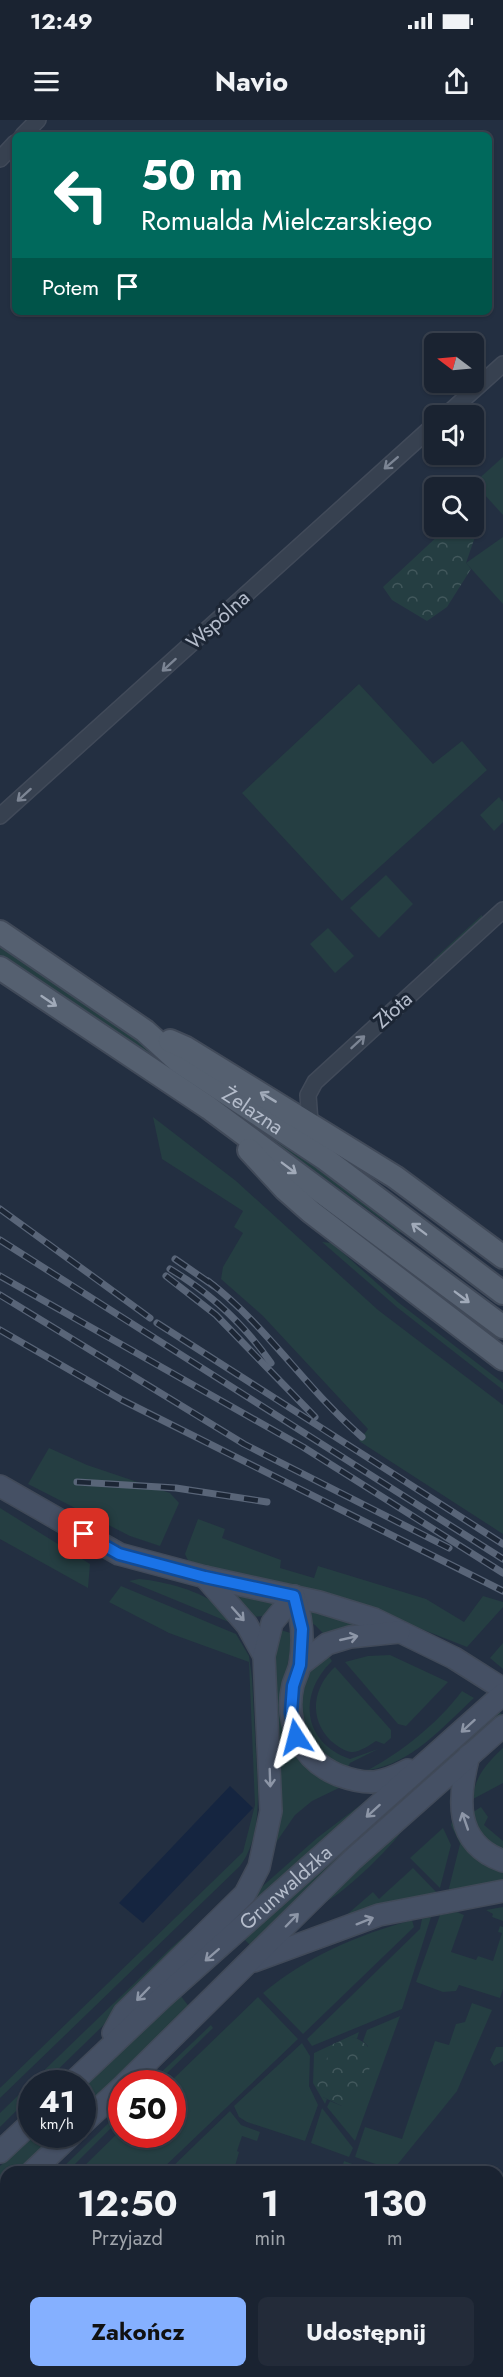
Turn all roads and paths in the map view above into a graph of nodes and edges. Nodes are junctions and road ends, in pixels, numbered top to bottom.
1 (38, 120) edge
2 (26, 132) edge
3 (12, 146) edge
4 (0, 159) edge
5 (503, 364) edge
6 (457, 405) edge
7 (424, 434) edge
8 (0, 816) edge
9 (503, 910) edge
10 (0, 932) edge
11 (0, 968) edge
12 (145, 1031) junction
13 (209, 1108) junction
14 (310, 1122) junction
15 (503, 1257) edge
16 (503, 1293) edge
17 (503, 1327) edge
18 (503, 1359) edge
19 (0, 1486) edge
20 (205, 1577) junction
21 (294, 1596) junction
22 (404, 1632) junction
23 (264, 1656) junction
24 (300, 1665) junction
25 (503, 1689) edge
26 (503, 1694) edge
27 (503, 1726) edge
28 (469, 1755) junction
29 (433, 1758) junction
30 (503, 1861) edge
31 (503, 1891) edge
32 (251, 1962) junction
33 (100, 2055) junction
34 (85, 2070) edge
35 (139, 2070) edge
36 (108, 2099) edge
37 (96, 2111) edge
38 (18, 2135) edge
39 (57, 2148) edge
40 (0, 2152) edge
41 (38, 2166) edge

1 - 2 street
3 - 4 street
5 - 6 street
7 -> 8 street, Wspólna
14 -> 9 street, Złota
10 - 12 main road, Żelazna
11 -> 13 main road, Żelazna
14 -> 12 main road
16 -> 12 main road, Żelazna
13 -> 17 main road, Żelazna
13 - 18 main road
14 - 15 main road
19 - 20 main road
20 - 21 main road
20 -> 23 main road
21 - 22 main road
21 - 23 main road
21 - 24 main road
24 -> 22 main road
22 - 25 main road
23 -> 33 main road
24 - 29 main road
26 -> 29 main road, Grunwaldzka
27 - 28 main road, Grunwaldzka
30 -> 28 main road
32 -> 28 main road, Grunwaldzka
29 -> 33 main road, Grunwaldzka
32 -> 31 main road
32 - 35 main road, Grunwaldzka
33 - 34 main road, Grunwaldzka
36 - 37 main road, Grunwaldzka
38 - 40 main road
39 - 41 main road

